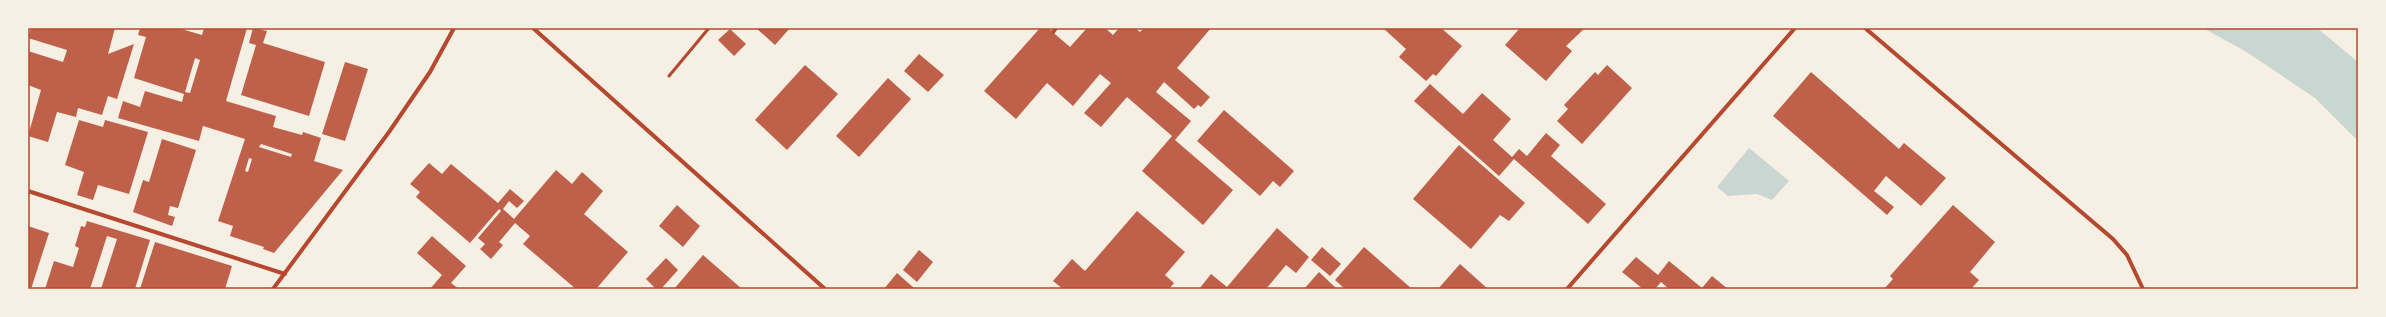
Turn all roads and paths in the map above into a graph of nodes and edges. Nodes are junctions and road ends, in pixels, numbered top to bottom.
1 (454, 28) edge
2 (533, 28) edge
3 (709, 28) edge
4 (1795, 28) edge
5 (1865, 28) edge
6 (669, 76) dead end
7 (28, 191) edge
8 (285, 274) junction
9 (273, 289) edge
10 (825, 289) edge
11 (1567, 289) edge
12 (2143, 289) edge

1 - 8 street
2 - 10 street
3 - 6 lane
4 - 11 street
5 - 12 street
7 - 8 street
8 - 9 street

